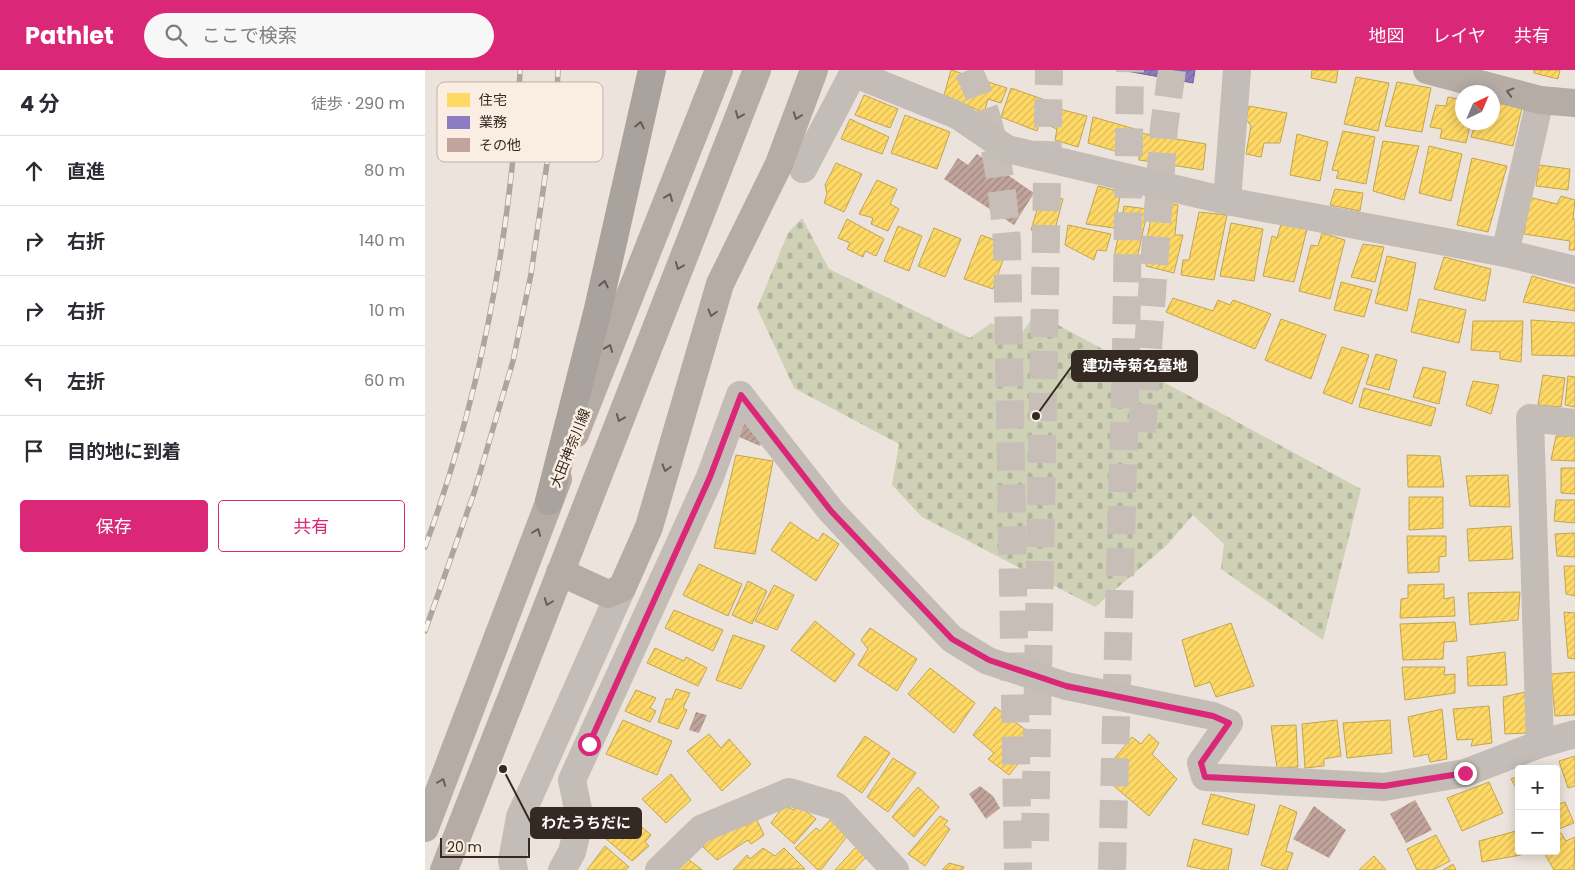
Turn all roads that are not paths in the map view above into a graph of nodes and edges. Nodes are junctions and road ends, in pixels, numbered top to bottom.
1 (652, 70) edge
2 (719, 70) edge
3 (757, 70) edge
4 (814, 70) edge
5 (1237, 70) edge
6 (1427, 70) edge
7 (854, 72) edge
8 (1540, 100) junction
9 (1575, 103) edge
10 (803, 169) dead end
11 (1227, 201) junction
12 (1505, 253) junction
13 (1575, 270) edge
14 (1575, 423) edge
15 (549, 501) junction
16 (560, 572) junction
17 (622, 588) junction
18 (1575, 734) edge
19 (1540, 744) junction
20 (425, 828) edge
21 (444, 870) edge
22 (514, 870) edge
23 (562, 870) edge
24 (659, 870) edge
25 (895, 870) edge

15 -> 1 highway
15 -> 2 main road, 大田神奈川線
3 -> 16 main road
4 -> 17 main road
5 - 11 street
8 -> 6 main road
7 - 10 street
7 - 11 street
8 - 9 main road
8 - 12 street
11 - 12 street
12 - 13 street
14 - 19 street
20 -> 15 main road, 大田神奈川線
16 - 17 main road
16 -> 21 main road
17 - 22 street
18 - 19 street
19 - 23 street
24 - 25 street

